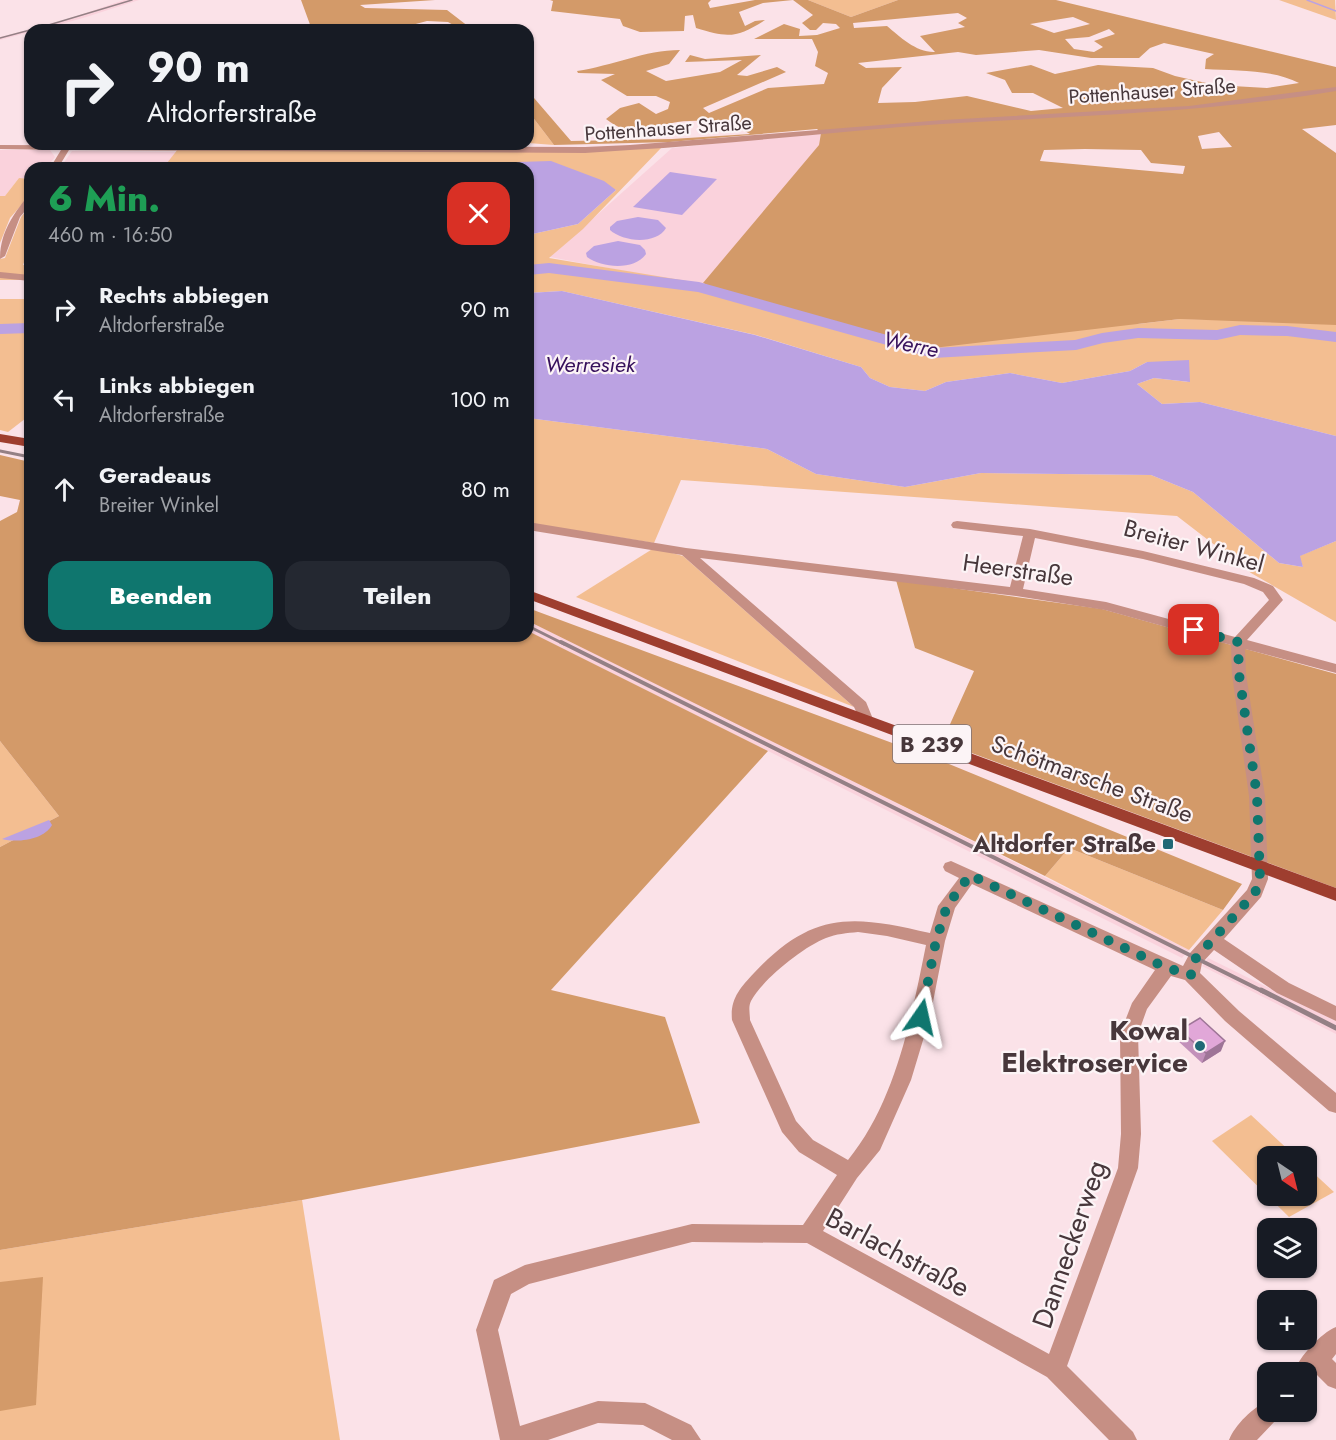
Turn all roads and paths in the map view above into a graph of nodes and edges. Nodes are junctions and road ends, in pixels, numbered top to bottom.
1 (1336, 89) edge
2 (0, 147) edge
3 (24, 147) edge
4 (534, 150) edge
5 (24, 207) edge
6 (0, 256) edge
7 (0, 275) edge
8 (24, 277) edge
9 (0, 438) edge
10 (24, 442) edge
11 (957, 525) dead end
12 (534, 527) edge
13 (1030, 533) junction
14 (686, 552) junction
15 (1016, 592) junction
16 (534, 596) edge
17 (1238, 642) junction
18 (1336, 669) edge
19 (866, 720) junction
20 (1259, 866) junction
21 (951, 867) dead end
22 (970, 875) junction
23 (1336, 895) edge
24 (1212, 940) junction
25 (936, 941) junction
26 (1167, 968) junction
27 (1191, 975) junction
28 (1336, 1014) edge
29 (1336, 1105) edge
30 (850, 1172) junction
31 (809, 1234) junction
32 (1336, 1338) edge
33 (1315, 1362) edge
34 (1055, 1369) junction
35 (1317, 1369) edge
36 (1336, 1378) edge
37 (1258, 1422) edge
38 (512, 1440) edge
39 (689, 1440) edge
40 (1125, 1440) edge
41 (1241, 1440) edge

1 - 4 street, Pottenhauser Straße
2 - 3 street, Pottenhauser Straße
5 - 6 street
7 - 8 street
9 - 10 main road
11 - 13 street, Breiter Winkel
12 - 14 street, Heerstraße
13 - 15 street
13 - 17 street, Breiter Winkel
14 - 15 street, Heerstraße
14 - 19 street
15 - 17 street, Heerstraße
16 - 19 main road, Schötmarsche Straße / B 239
17 - 18 street, Heerstraße
17 - 20 street
19 - 20 main road, Schötmarsche Straße / B 239
20 - 23 main road, Schötmarsche Straße / B 239
20 - 24 street
21 - 22 street
22 - 25 street
22 - 26 street
24 - 27 street
24 - 28 street
25 - 30 street
25 - 30 street
26 - 27 street
26 - 34 street, Danneckerweg
27 - 29 street
30 - 31 street
31 - 34 street, Barlachstraße
31 - 38 street, Barlachstraße
32 - 33 street
34 - 40 street, Barlachstraße
35 - 36 street
37 - 41 street
38 - 39 street

